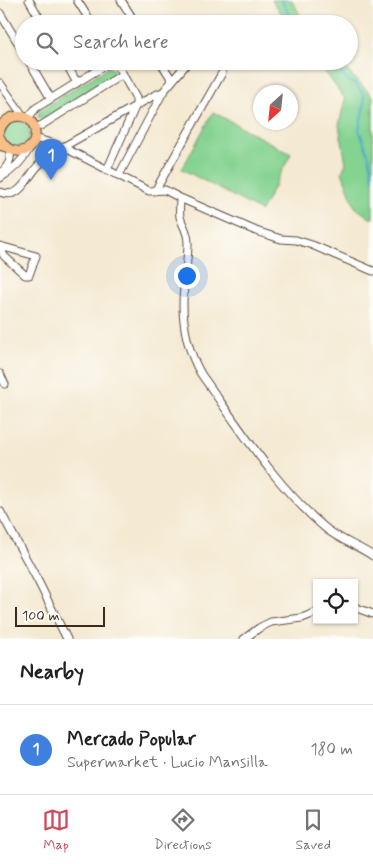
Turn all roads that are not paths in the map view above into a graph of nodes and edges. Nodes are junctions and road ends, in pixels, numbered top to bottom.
1 (29, 0) edge
2 (77, 0) edge
3 (121, 0) edge
4 (0, 13) edge
5 (38, 15) edge
6 (86, 15) edge
7 (130, 15) edge
8 (15, 38) edge
9 (34, 70) edge
10 (70, 70) edge
11 (99, 70) edge
12 (120, 70) edge
13 (166, 70) edge
14 (181, 70) edge
15 (123, 74) junction
16 (222, 74) dead end
17 (172, 80) junction
18 (0, 82) edge
19 (77, 83) junction
20 (163, 92) junction
21 (51, 99) junction
22 (136, 105) junction
23 (25, 118) junction
24 (1, 125) edge
25 (35, 128) junction
26 (33, 142) junction
27 (3, 144) edge
28 (63, 148) junction
29 (107, 170) junction
30 (0, 176) edge
31 (119, 176) junction
32 (156, 191) junction
33 (0, 192) edge
34 (180, 198) junction
35 (0, 247) edge
36 (373, 271) edge
37 (0, 374) edge
38 (5, 384) dead end
39 (1, 513) edge
40 (373, 556) edge
41 (358, 608) edge
42 (313, 614) edge
43 (373, 614) edge
44 (66, 639) edge
45 (244, 639) edge

1 - 5 street
2 - 6 street
3 - 7 street
4 - 8 street
9 - 21 street
10 - 19 street
11 - 19 street
12 - 15 street
13 - 17 street
14 - 17 street
15 - 22 street
15 - 25 street
16 - 32 street
17 - 20 street
18 - 23 street
19 - 21 street
20 - 22 street
20 - 31 street
21 - 23 street
22 - 28 street
22 - 29 street
23 - 24 main road
23 - 25 main road
25 - 26 main road
26 - 27 main road
26 - 28 street
26 - 30 street
27 - 30 street
28 - 29 street
28 - 33 street
29 - 31 street
31 - 32 street
32 - 34 street
34 - 36 street
34 - 40 street
35 - 35 street
37 - 38 street
39 - 44 street
41 - 43 street
42 - 45 street

